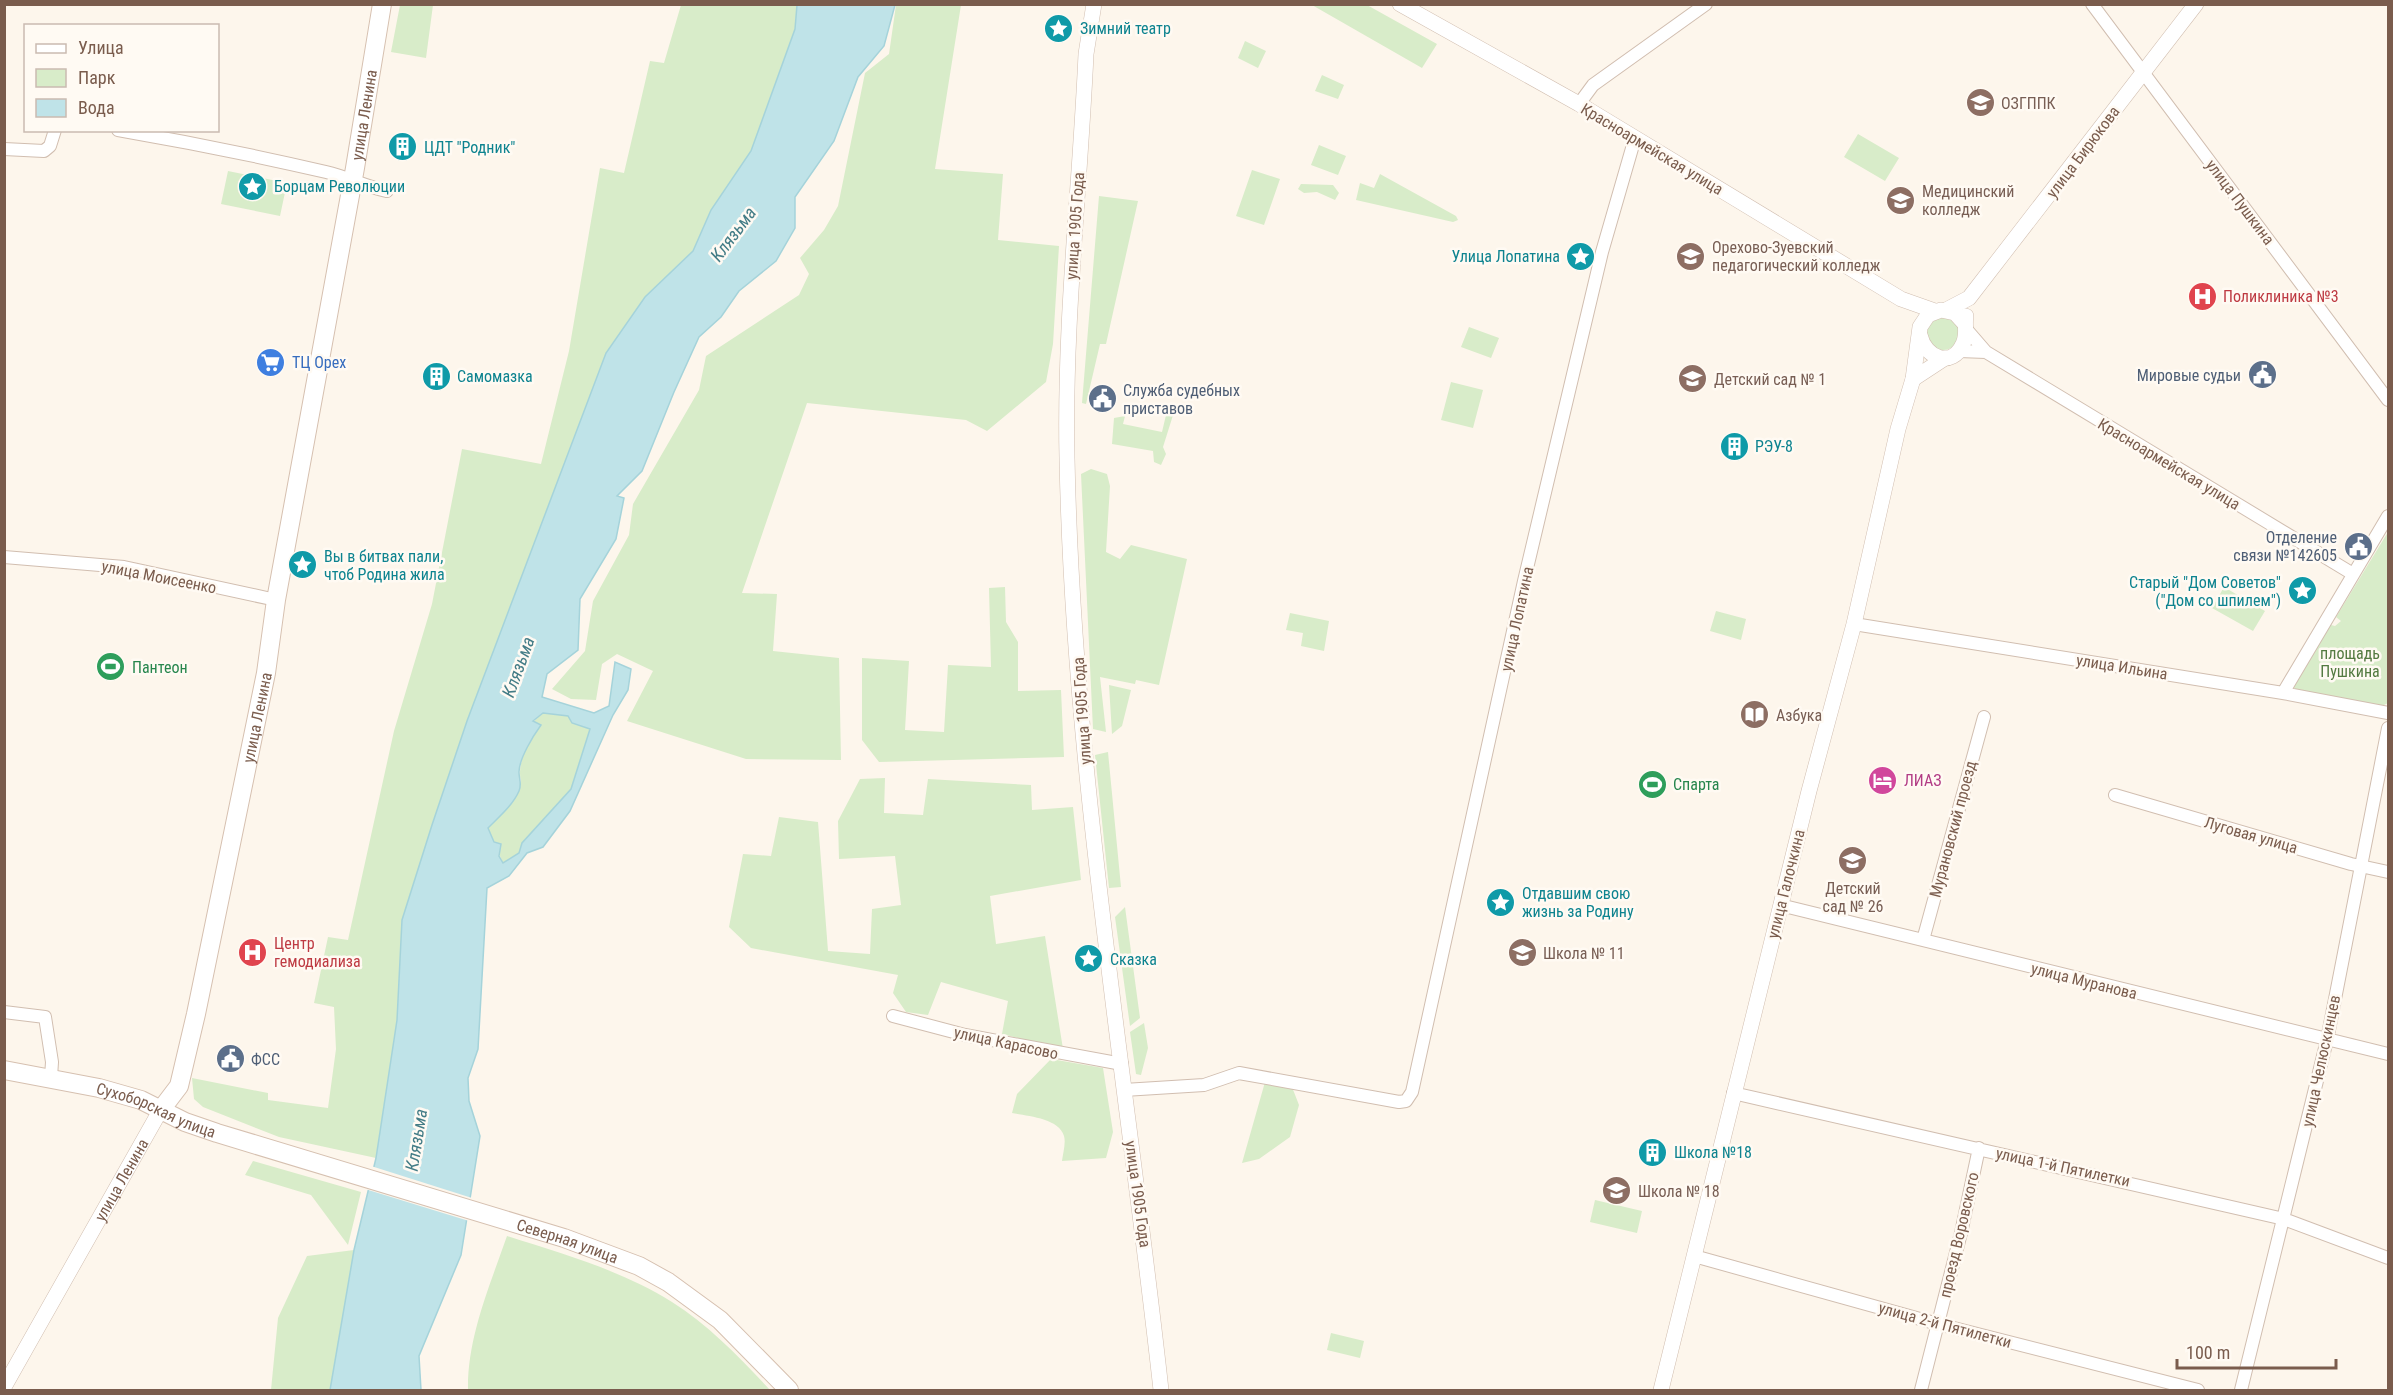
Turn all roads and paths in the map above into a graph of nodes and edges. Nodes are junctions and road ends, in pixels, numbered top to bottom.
1 (382, 4) edge
2 (1083, 4) edge
3 (1094, 4) edge
4 (1400, 4) edge
5 (1706, 4) edge
6 (2092, 4) edge
7 (2196, 4) edge
8 (1090, 28) junction
9 (2142, 74) junction
10 (1579, 104) junction
11 (54, 132) edge
12 (130, 132) edge
13 (1635, 138) junction
14 (4, 149) edge
15 (353, 179) junction
16 (387, 191) dead end
17 (1969, 298) junction
18 (1901, 299) junction
19 (1940, 311) junction
20 (1966, 327) junction
21 (1920, 331) junction
22 (1986, 352) junction
23 (1952, 354) junction
24 (1913, 379) junction
25 (2388, 400) edge
26 (2388, 516) edge
27 (4, 557) edge
28 (2353, 574) junction
29 (276, 600) junction
30 (1854, 624) junction
31 (2283, 693) junction
32 (2388, 713) edge
33 (1984, 717) dead end
34 (2388, 728) edge
35 (2115, 795) dead end
36 (2362, 865) junction
37 (2388, 872) edge
38 (1780, 905) junction
39 (1923, 940) junction
40 (4, 1012) edge
41 (893, 1016) dead end
42 (2327, 1040) junction
43 (2388, 1054) edge
44 (1122, 1064) junction
45 (4, 1070) edge
46 (51, 1077) junction
47 (1124, 1090) junction
48 (1733, 1093) junction
49 (160, 1111) junction
50 (1978, 1149) junction
51 (305, 1160) joint
52 (2284, 1219) junction
53 (1694, 1256) junction
54 (2388, 1258) edge
55 (1938, 1324) junction
56 (4, 1388) edge
57 (789, 1390) edge
58 (1161, 1390) edge
59 (1661, 1390) edge
60 (1921, 1390) edge
61 (2198, 1390) edge
62 (2241, 1390) edge

1 - 15 main road, улица Ленина
2 - 8 street
3 - 8 street, улица 1905 Года
4 - 10 street, Красноармейская улица
5 - 10 street
6 - 9 street, улица Пушкина
7 - 9 street, улица Бирюкова
8 - 44 street, улица 1905 Года
9 - 17 street, улица Бирюкова
9 - 25 street, улица Пушкина
10 - 13 street, Красноармейская улица
11 - 14 street
12 - 15 street
13 - 18 street, Красноармейская улица
13 - 47 street, улица Лопатина
15 - 16 street
15 - 29 main road, улица Ленина
17 - 19 street
17 - 20 street
18 - 19 street
18 - 21 street
19 - 20 street
19 - 21 street
20 - 22 street
20 - 23 street
21 - 23 street
21 - 24 street, улица Галочкина
22 - 23 street
22 - 28 street, Красноармейская улица
23 - 24 street
24 - 30 street, улица Галочкина
26 - 28 street
27 - 29 street, улица Моисеенко
28 - 31 street
29 - 49 main road, улица Ленина
30 - 31 street, улица Ильина
30 - 38 street, улица Галочкина
31 - 32 street, улица Ильина
33 - 39 street, Мурановский проезд
34 - 36 street, улица Челюскинцев
35 - 36 street, Луговая улица
36 - 37 street, Луговая улица
36 - 42 street, улица Челюскинцев
38 - 39 street, улица Муранова
38 - 48 street, улица Галочкина
39 - 42 street, улица Муранова
40 - 46 street
41 - 44 street, улица Карасово
42 - 43 street, улица Муранова
42 - 52 street, улица Челюскинцев
44 - 47 street, улица 1905 Года
45 - 46 main road, Сухоборская улица
46 - 49 main road, Сухоборская улица
47 - 58 street, улица 1905 Года
48 - 50 street, улица 1-й Пятилетки
48 - 53 street, улица Галочкина
49 - 51 main road, Сухоборская улица
49 - 56 street, улица Ленина
50 - 52 street, улица 1-й Пятилетки
50 - 55 street, проезд Воровского
51 - 57 main road, Северная улица
52 - 54 street, улица 1-й Пятилетки
52 - 62 street, улица Челюскинцев
53 - 55 street, улица 2-й Пятилетки
53 - 59 street, улица Галочкина
55 - 60 street, проезд Воровского
55 - 61 street, улица 2-й Пятилетки

